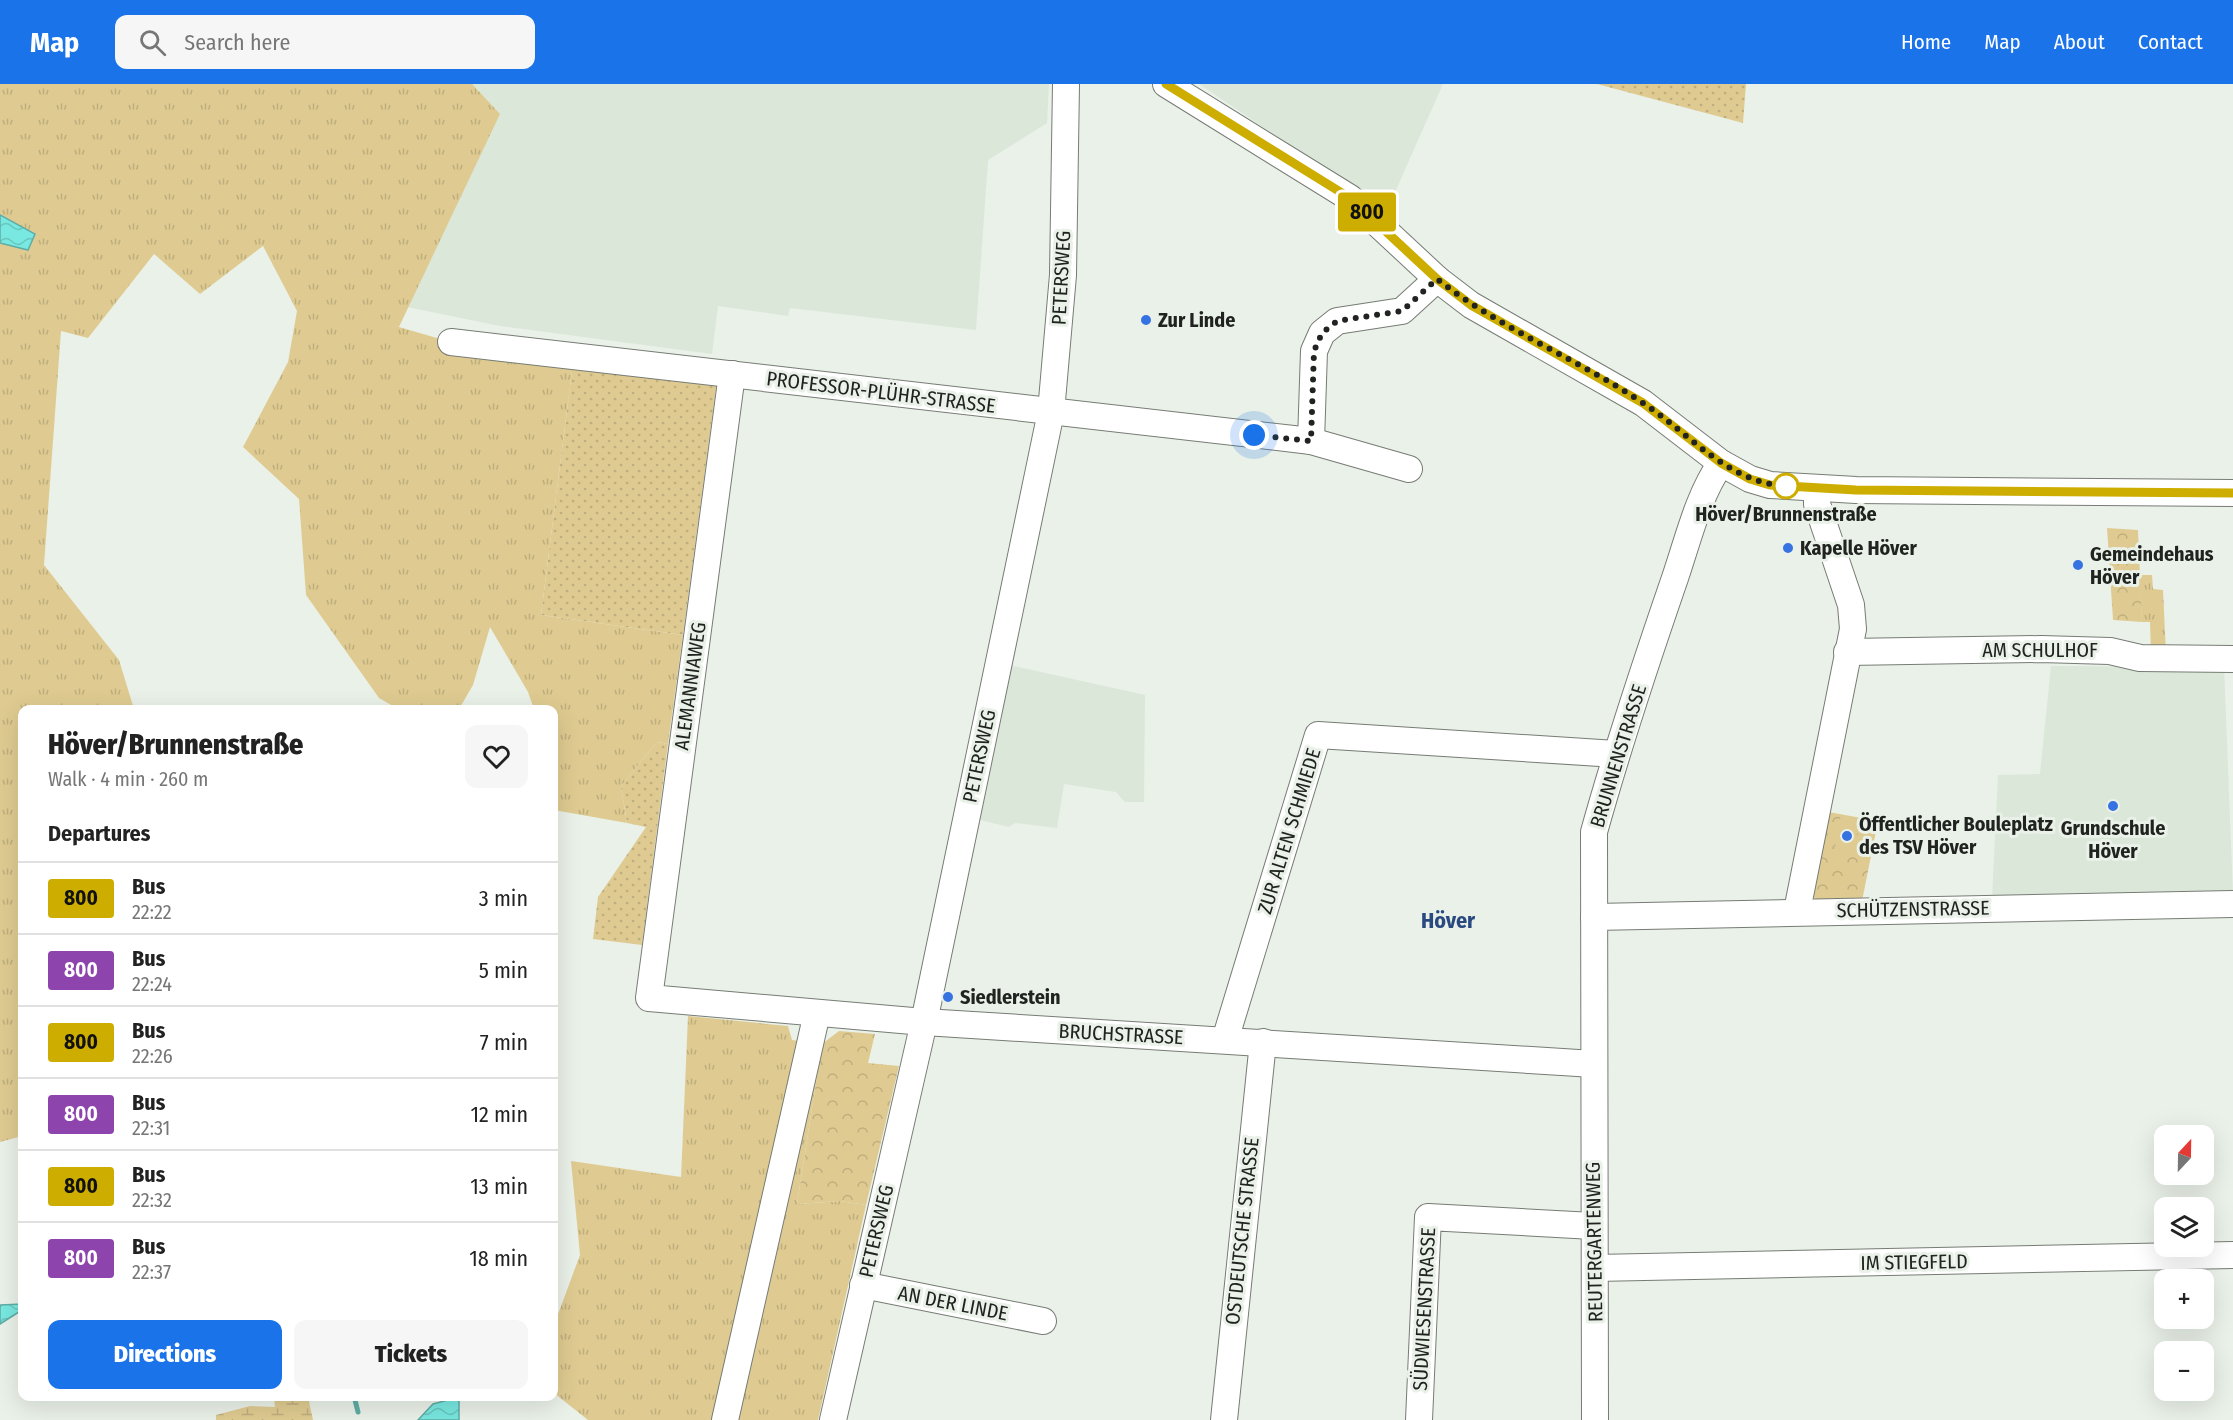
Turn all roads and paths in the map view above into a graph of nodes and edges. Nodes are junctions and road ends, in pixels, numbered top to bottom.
1 (1066, 84) edge
2 (1166, 84) edge
3 (1437, 279) junction
4 (451, 342) dead end
5 (732, 374) junction
6 (1051, 412) junction
7 (1311, 441) junction
8 (1721, 463) junction
9 (1409, 469) dead end
10 (1817, 489) junction
11 (2233, 493) edge
12 (1847, 652) junction
13 (2233, 659) edge
14 (1616, 754) junction
15 (2233, 904) edge
16 (1797, 911) junction
17 (1594, 917) junction
18 (649, 998) joint
19 (817, 1013) junction
20 (924, 1022) junction
21 (1225, 1040) junction
22 (1263, 1042) junction
23 (1594, 1064) junction
24 (1593, 1226) junction
25 (2233, 1255) edge
26 (1595, 1268) junction
27 (863, 1285) junction
28 (1043, 1321) dead end
29 (725, 1420) edge
30 (833, 1420) edge
31 (1224, 1420) edge
32 (1419, 1420) edge
33 (1595, 1420) edge

1 - 6 street, PETERSWEG
2 - 3 street
3 - 7 street
3 - 8 street
4 - 5 street, PROFESSOR-PLÜHR-STRASSE
5 - 6 street, PROFESSOR-PLÜHR-STRASSE
5 - 18 street, ALEMANNIAWEG
6 - 7 street, PROFESSOR-PLÜHR-STRASSE
6 - 20 street, PETERSWEG
7 - 9 street, PROFESSOR-PLÜHR-STRASSE
8 - 10 street
8 - 14 street, BRUNNENSTRASSE
10 - 11 street
10 - 12 street
12 - 13 street, AM SCHULHOF
12 - 16 street
14 - 17 street, BRUNNENSTRASSE
14 - 21 street, ZUR ALTEN SCHMIEDE
15 - 16 street, SCHÜTZENSTRASSE
16 - 17 street, SCHÜTZENSTRASSE
17 - 23 street, BRUNNENSTRASSE
18 - 19 street, BRUCHSTRASSE
19 - 20 street, BRUCHSTRASSE
19 - 29 street
20 - 21 street, BRUCHSTRASSE
20 - 27 street, PETERSWEG
21 - 22 street, BRUCHSTRASSE
22 - 23 street, BRUCHSTRASSE
22 - 31 street, OSTDEUTSCHE STRASSE
23 - 24 street, REUTERGARTENWEG
24 - 26 street, REUTERGARTENWEG
24 - 32 street, SÜDWIESENSTRASSE
25 - 26 street, IM STIEGFELD
26 - 33 street, REUTERGARTENWEG
27 - 28 street, AN DER LINDE
27 - 30 street, PETERSWEG

